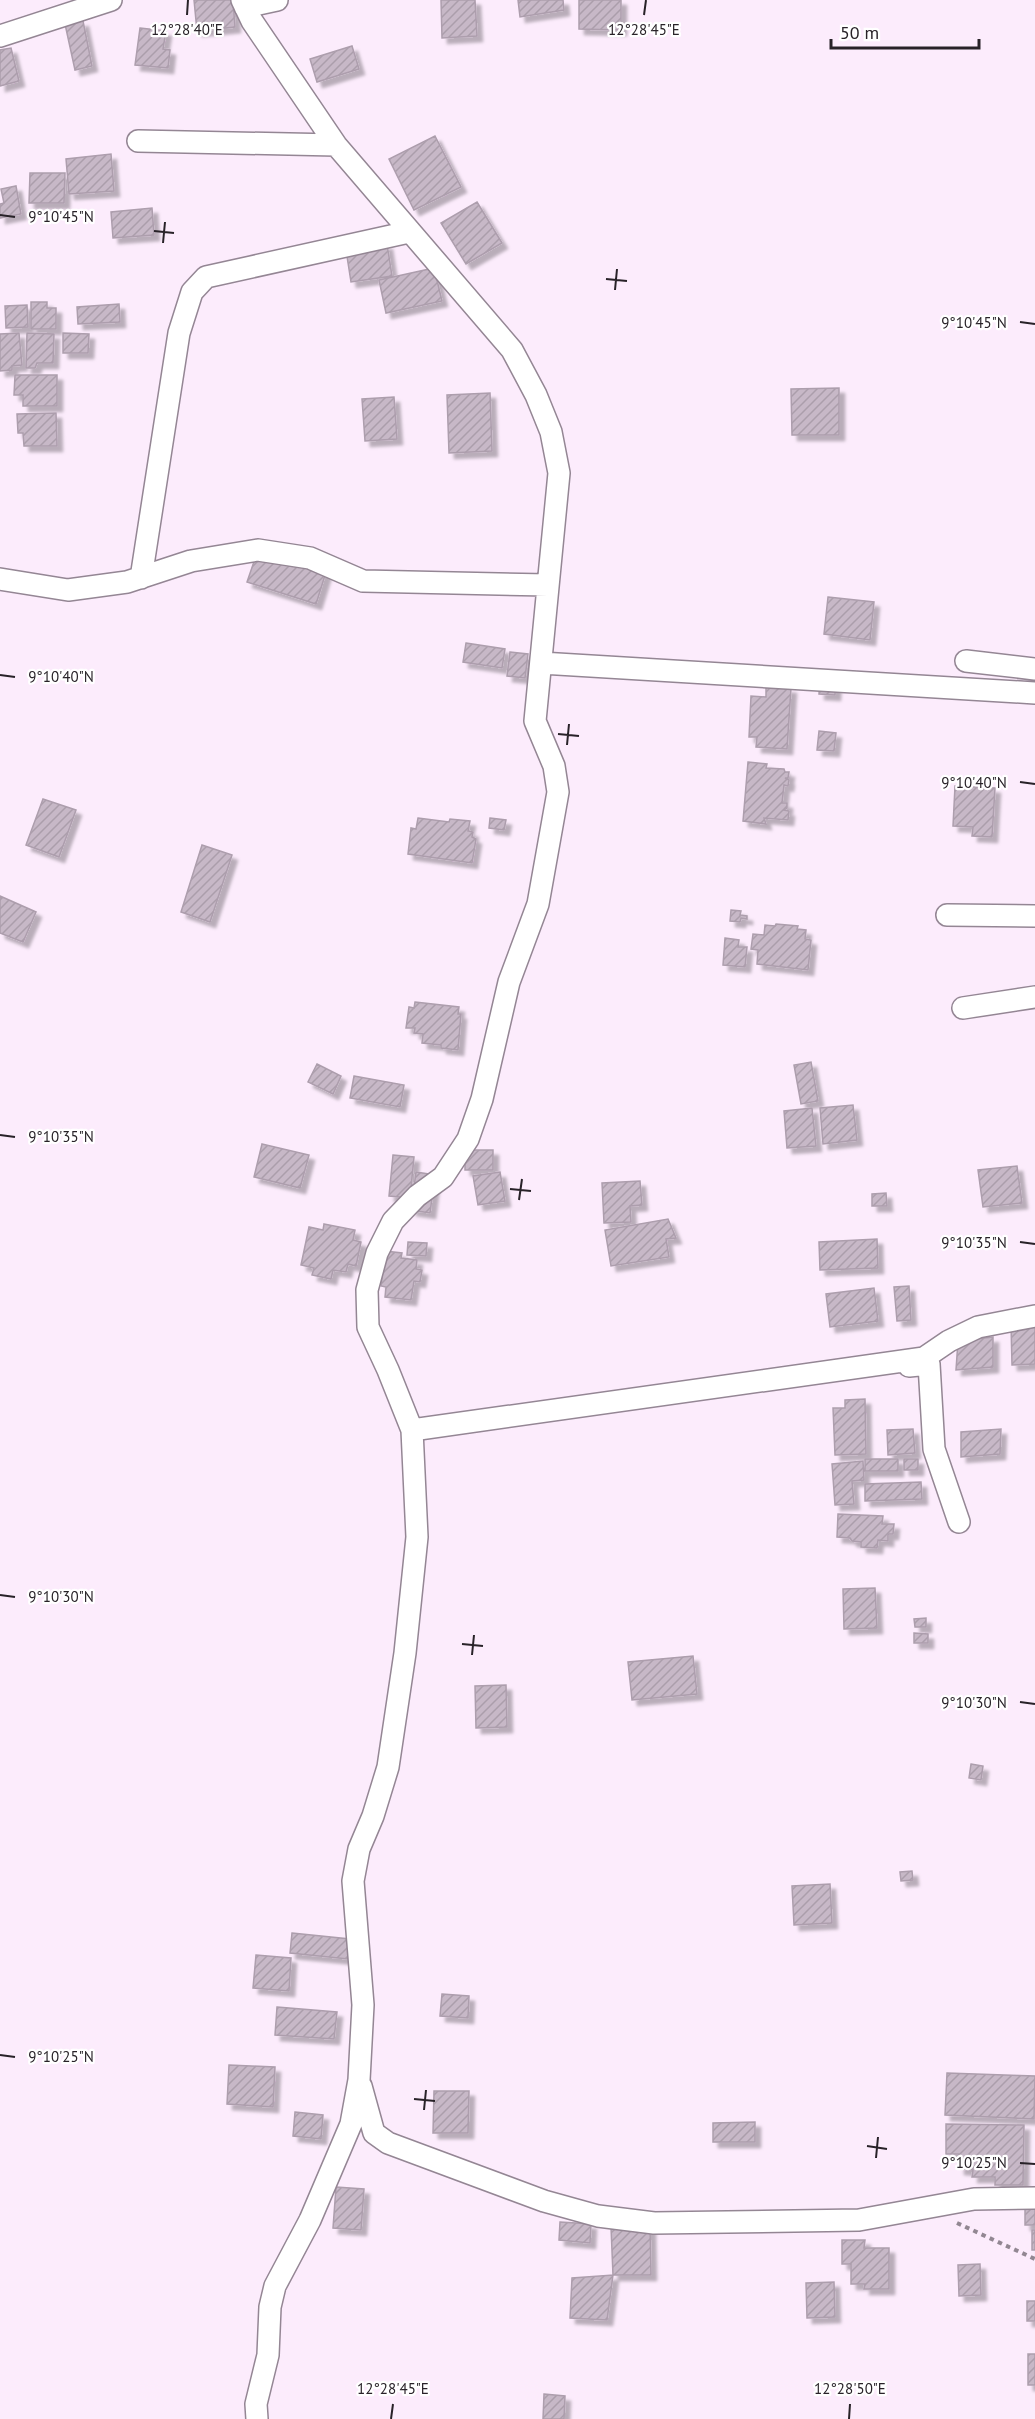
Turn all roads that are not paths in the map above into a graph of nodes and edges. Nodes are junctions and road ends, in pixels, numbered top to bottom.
1 (111, 0) edge
2 (277, 0) edge
3 (244, 4) edge
4 (0, 36) edge
5 (138, 141) dead end
6 (336, 145) junction
7 (409, 232) junction
8 (141, 578) junction
9 (0, 579) edge
10 (548, 585) junction
11 (966, 661) dead end
12 (540, 663) junction
13 (1035, 669) edge
14 (1035, 693) edge
15 (947, 915) dead end
16 (1035, 916) edge
17 (1035, 997) edge
18 (963, 1008) dead end
19 (1035, 1316) edge
20 (837, 1371) junction
21 (412, 1430) junction
22 (959, 1522) dead end
23 (359, 2079) junction
24 (1035, 2198) edge
25 (257, 2419) edge

1 - 4 street
2 - 3 street
3 - 6 street
5 - 6 street
6 - 7 street
7 - 8 street
7 - 10 street
8 - 9 street
8 - 10 street
10 - 12 street
11 - 13 street
12 - 14 street
12 - 21 street
15 - 16 street
17 - 18 street
19 - 20 street
20 - 21 street
20 - 22 street
21 - 23 street
23 - 24 street
23 - 25 street

